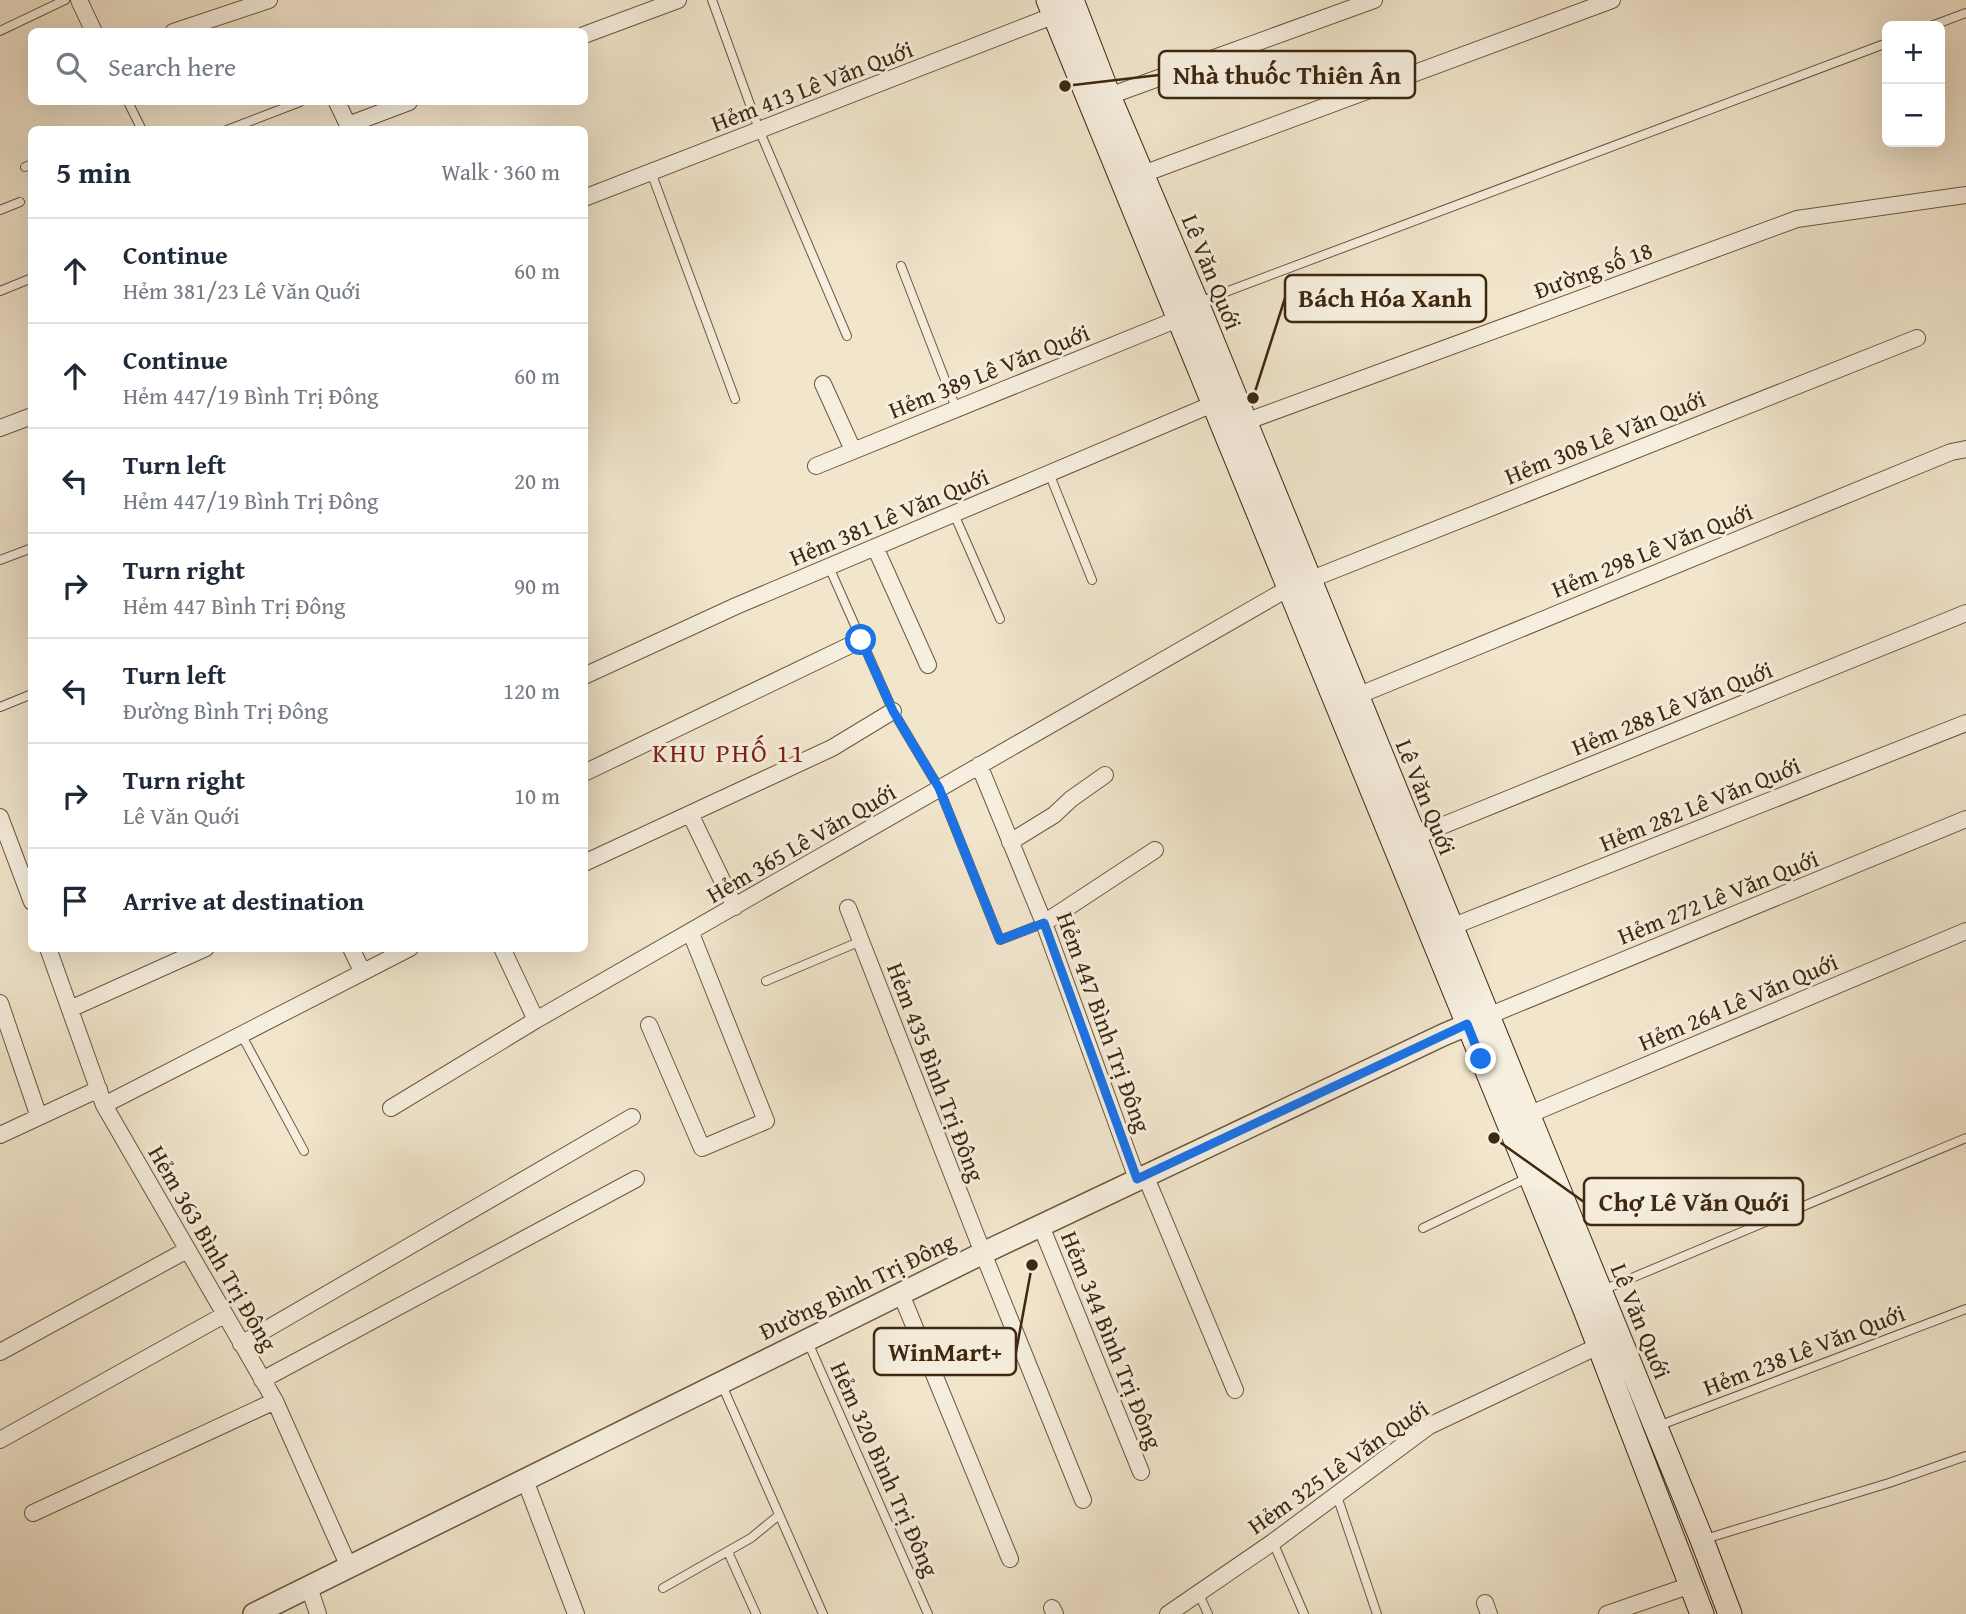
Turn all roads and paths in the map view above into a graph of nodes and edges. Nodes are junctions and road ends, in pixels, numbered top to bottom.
1 (65, 0) edge
2 (79, 0) edge
3 (269, 0) edge
4 (678, 0) edge
5 (712, 0) edge
6 (1374, 0) edge
7 (1612, 0) edge
8 (1058, 5) edge
9 (1966, 13) edge
10 (1944, 21) edge
11 (92, 28) edge
12 (185, 28) edge
13 (0, 31) edge
14 (588, 34) edge
15 (1882, 45) edge
16 (1109, 96) junction
17 (129, 105) edge
18 (292, 105) edge
19 (338, 105) edge
20 (401, 105) edge
21 (138, 126) edge
22 (237, 126) edge
23 (760, 131) junction
24 (651, 172) junction
25 (1132, 178) junction
26 (1966, 195) edge
27 (588, 196) edge
28 (20, 202) dead end
29 (0, 210) edge
30 (901, 266) dead end
31 (28, 280) edge
32 (0, 291) edge
33 (1197, 303) junction
34 (1178, 320) junction
35 (847, 336) dead end
36 (1917, 338) dead end
37 (823, 384) dead end
38 (736, 399) dead end
39 (1213, 404) junction
40 (956, 408) junction
41 (28, 418) edge
42 (1245, 422) junction
43 (0, 428) edge
44 (1966, 449) edge
45 (853, 450) junction
46 (816, 466) dead end
47 (1049, 473) junction
48 (954, 514) junction
49 (875, 547) junction
50 (28, 550) edge
51 (0, 560) edge
52 (829, 567) junction
53 (1091, 580) dead end
54 (1299, 584) junction
55 (1966, 613) edge
56 (1000, 620) dead end
57 (861, 640) junction
58 (928, 665) dead end
59 (588, 674) edge
60 (28, 696) edge
61 (1357, 696) junction
62 (0, 707) edge
63 (893, 711) junction
64 (1966, 723) edge
65 (979, 765) junction
66 (588, 771) edge
67 (1105, 775) dead end
68 (939, 788) junction
69 (690, 814) junction
70 (0, 817) edge
71 (1966, 819) edge
72 (1405, 841) junction
73 (1010, 842) junction
74 (1155, 850) dead end
75 (588, 861) edge
76 (28, 891) edge
77 (736, 907) junction
78 (848, 908) dead end
79 (1044, 923) junction
80 (1451, 927) junction
81 (1966, 932) edge
82 (691, 933) junction
83 (861, 941) junction
84 (49, 952) edge
85 (197, 952) edge
86 (353, 952) edge
87 (402, 952) edge
88 (504, 952) edge
89 (362, 971) junction
90 (766, 981) dead end
91 (0, 1003) edge
92 (70, 1009) junction
93 (536, 1020) junction
94 (1477, 1020) junction
95 (649, 1025) dead end
96 (242, 1034) junction
97 (101, 1097) junction
98 (391, 1108) dead end
99 (1528, 1115) junction
100 (39, 1117) junction
101 (632, 1117) dead end
102 (0, 1135) edge
103 (1966, 1138) edge
104 (304, 1151) dead end
105 (1141, 1177) junction
106 (1530, 1177) junction
107 (636, 1179) dead end
108 (1041, 1226) junction
109 (1423, 1228) dead end
110 (187, 1250) junction
111 (983, 1253) junction
112 (1601, 1292) junction
113 (901, 1294) junction
114 (1966, 1308) edge
115 (224, 1315) junction
116 (807, 1340) junction
117 (1609, 1341) junction
118 (241, 1344) junction
119 (0, 1352) edge
120 (262, 1380) junction
121 (720, 1383) junction
122 (1235, 1390) dead end
123 (275, 1401) junction
124 (1656, 1427) junction
125 (0, 1440) edge
126 (1966, 1456) edge
127 (1141, 1472) dead end
128 (525, 1480) junction
129 (1337, 1496) junction
130 (1083, 1500) dead end
131 (33, 1513) dead end
132 (779, 1515) junction
133 (1702, 1540) junction
134 (1273, 1542) junction
135 (728, 1552) junction
136 (1010, 1559) dead end
137 (349, 1567) junction
138 (1691, 1585) junction
139 (309, 1587) junction
140 (663, 1588) dead end
141 (1198, 1592) junction
142 (1698, 1611) edge
143 (254, 1614) edge
144 (318, 1614) edge
145 (576, 1614) edge
146 (756, 1614) edge
147 (823, 1614) edge
148 (928, 1614) edge
149 (1168, 1614) edge
150 (1208, 1614) edge
151 (1304, 1614) edge
152 (1377, 1614) edge
153 (1607, 1614) edge
154 (1730, 1614) edge

1 - 13 lane
2 - 11 street
3 - 12 street
4 - 14 street
5 - 23 lane
6 - 16 street
7 - 25 street
8 - 16 main road, Lê Văn Quới
8 - 23 street, Hẻm 413 Lê Văn Quới
8 - 25 main road, Lê Văn Quới
9 - 10 lane
15 - 33 lane
16 - 25 main road, Lê Văn Quới
17 - 21 lane
18 - 22 lane
19 - 20 street
23 - 24 street, Hẻm 413 Lê Văn Quới
23 - 35 lane
24 - 27 street, Hẻm 413 Lê Văn Quới
24 - 38 lane
25 - 33 main road, Lê Văn Quới
25 - 34 main road, Lê Văn Quới
26 - 42 street, Đường số 18
28 - 29 lane
30 - 40 lane
31 - 32 lane
33 - 42 main road, Lê Văn Quới
34 - 39 main road, Lê Văn Quới
34 - 40 street, Hẻm 389 Lê Văn Quới
36 - 54 street, Hẻm 308 Lê Văn Quới
37 - 45 street
39 - 47 street, Hẻm 381 Lê Văn Quới
39 - 54 main road, Lê Văn Quới
40 - 45 street, Hẻm 389 Lê Văn Quới
41 - 43 street
42 - 54 main road, Lê Văn Quới
44 - 61 street, Hẻm 298 Lê Văn Quới
45 - 46 street, Hẻm 389 Lê Văn Quới
47 - 48 street, Hẻm 381 Lê Văn Quới
47 - 53 lane
48 - 49 street, Hẻm 381 Lê Văn Quới
48 - 56 lane
49 - 52 street, Hẻm 381 Lê Văn Quới
49 - 58 street
50 - 51 lane
52 - 57 lane
52 - 59 street, Hẻm 381 Lê Văn Quới
54 - 61 main road, Lê Văn Quới
54 - 65 street, Hẻm 365 Lê Văn Quới
54 - 72 main road, Lê Văn Quới
55 - 72 street, Hẻm 288 Lê Văn Quới
57 - 63 lane
57 - 66 street
60 - 62 lane
61 - 72 main road, Lê Văn Quới
63 - 68 lane
63 - 69 street
64 - 80 street, Hẻm 282 Lê Văn Quới
65 - 68 street, Hẻm 365 Lê Văn Quới
65 - 73 street, Hẻm 447 Bình Trị Đông
67 - 73 street
68 - 77 street, Hẻm 365 Lê Văn Quới
68 - 79 lane
69 - 75 street
69 - 77 street
70 - 76 street
71 - 94 street, Hẻm 272 Lê Văn Quới
72 - 80 main road, Lê Văn Quới
72 - 94 main road, Lê Văn Quới
73 - 79 street, Hẻm 447 Bình Trị Đông
74 - 79 street
77 - 82 street, Hẻm 365 Lê Văn Quới
78 - 83 street, Hẻm 435 Bình Trị Đông
79 - 105 street, Hẻm 447 Bình Trị Đông
80 - 94 main road, Lê Văn Quới
81 - 99 street, Hẻm 264 Lê Văn Quới
82 - 93 street, Hẻm 365 Lê Văn Quới
82 - 95 street
83 - 90 lane
83 - 111 street, Hẻm 435 Bình Trị Đông
84 - 92 street, Hẻm 363 Bình Trị Đông
85 - 92 street
86 - 89 street
87 - 89 street
88 - 93 street
89 - 96 street
91 - 100 street
92 - 97 street, Hẻm 363 Bình Trị Đông
93 - 98 street, Hẻm 365 Lê Văn Quới
94 - 99 main road, Lê Văn Quới
94 - 105 street, Đường Bình Trị Đông
94 - 106 main road, Lê Văn Quới
96 - 97 street
96 - 104 lane
97 - 100 street
97 - 110 street, Hẻm 363 Bình Trị Đông
99 - 112 main road, Lê Văn Quới
100 - 102 street
101 - 118 street
103 - 112 lane
105 - 108 street, Đường Bình Trị Đông
105 - 122 street, Hẻm 447 Bình Trị Đông
106 - 109 lane
106 - 117 main road, Lê Văn Quới
107 - 120 street
108 - 111 street, Đường Bình Trị Đông
108 - 127 street, Hẻm 344 Bình Trị Đông
110 - 115 street, Hẻm 363 Bình Trị Đông
110 - 119 street
111 - 113 street, Đường Bình Trị Đông
111 - 130 street, Hẻm 435 Bình Trị Đông
112 - 117 main road, Lê Văn Quới
113 - 116 street, Đường Bình Trị Đông
113 - 136 street
114 - 124 lane, Hẻm 238 Lê Văn Quới
115 - 118 street, Hẻm 363 Bình Trị Đông
115 - 125 street
116 - 121 street, Đường Bình Trị Đông
116 - 148 lane, Hẻm 320 Bình Trị Đông
117 - 124 main road, Lê Văn Quới
117 - 129 street, Hẻm 325 Lê Văn Quới
117 - 138 main road, Lê Văn Quới
118 - 120 street, Hẻm 363 Bình Trị Đông
120 - 123 street, Hẻm 363 Bình Trị Đông
121 - 128 street, Đường Bình Trị Đông
121 - 132 lane
123 - 131 street
123 - 137 street, Hẻm 363 Bình Trị Đông
124 - 133 main road, Lê Văn Quới
126 - 133 lane
128 - 137 street, Đường Bình Trị Đông
128 - 145 street
129 - 134 street, Hẻm 325 Lê Văn Quới
129 - 152 lane
132 - 135 lane
132 - 147 lane
133 - 154 main road, Lê Văn Quới
134 - 141 street, Hẻm 325 Lê Văn Quới
134 - 151 lane
135 - 140 lane
135 - 146 lane
137 - 139 street, Đường Bình Trị Đông
138 - 142 main road, Lê Văn Quới
138 - 153 street
139 - 143 street, Đường Bình Trị Đông
139 - 144 street
141 - 149 street, Hẻm 325 Lê Văn Quới
141 - 150 lane

